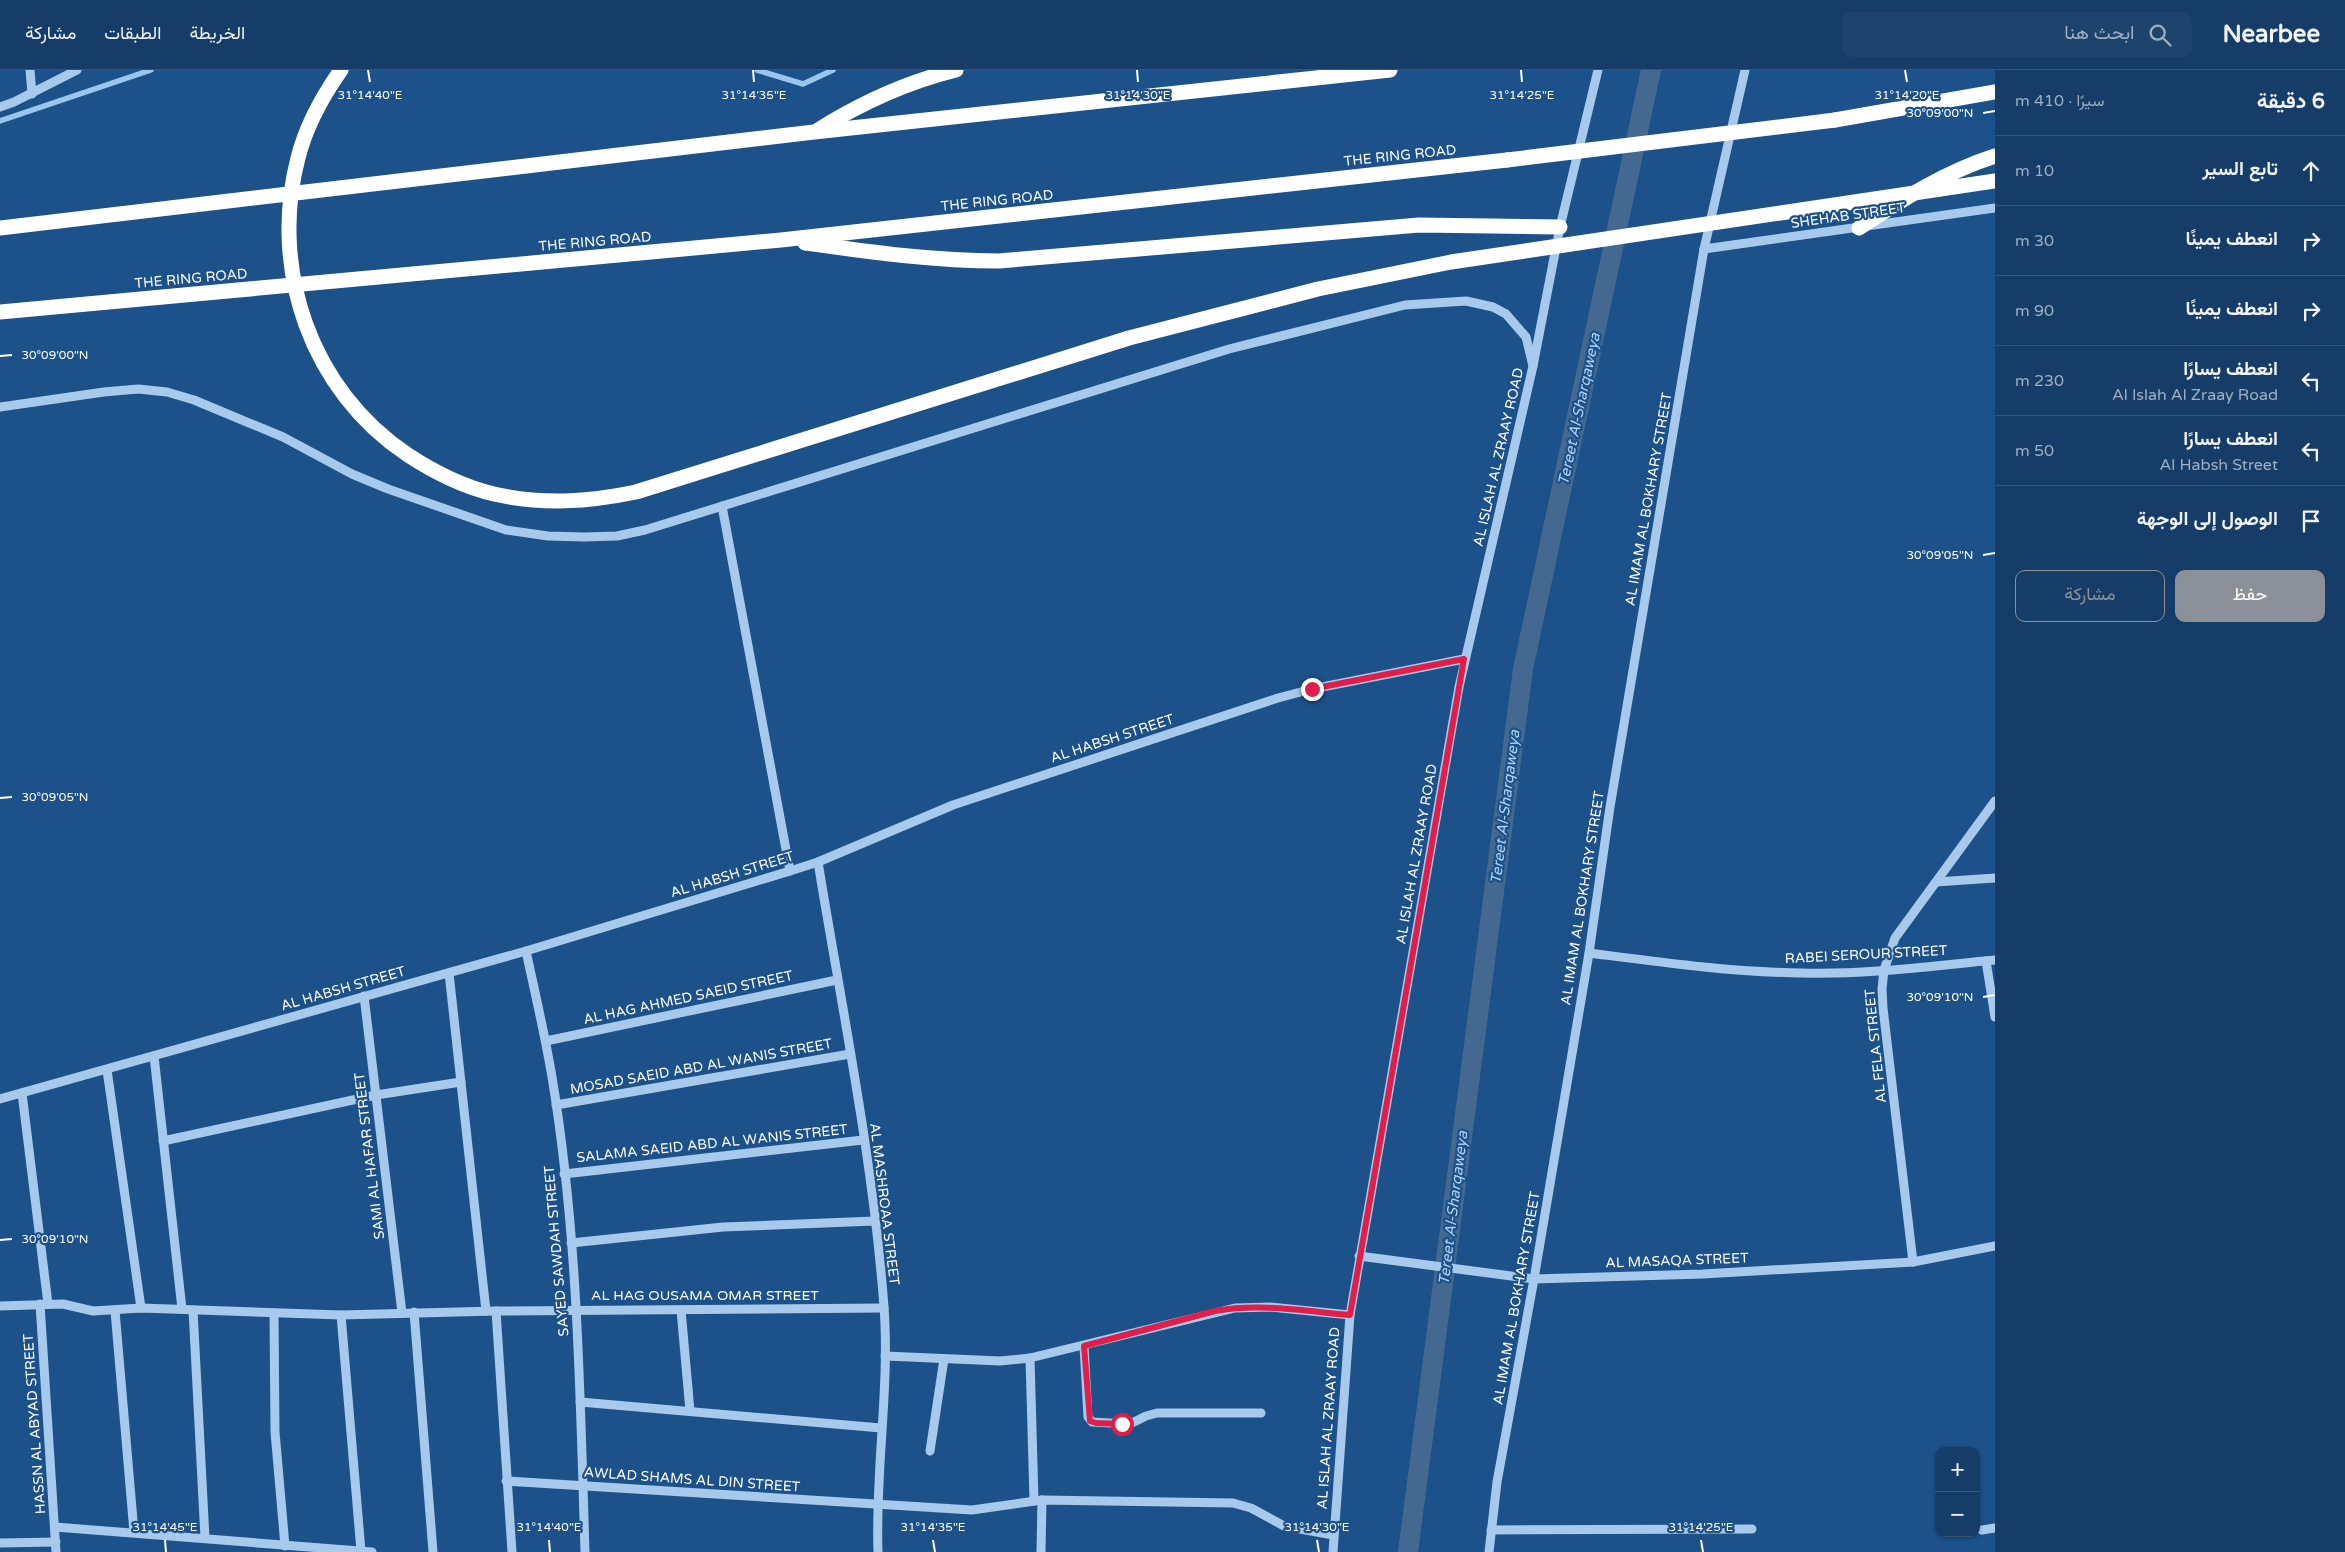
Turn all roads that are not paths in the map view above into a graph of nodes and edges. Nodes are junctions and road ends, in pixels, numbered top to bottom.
1 (30, 70) edge
2 (77, 70) edge
3 (341, 70) edge
4 (956, 70) edge
5 (1390, 70) edge
6 (1598, 70) edge
7 (1745, 70) edge
8 (1995, 92) edge
9 (32, 94) junction
10 (0, 107) edge
11 (814, 132) junction
12 (1995, 156) edge
13 (1995, 181) edge
14 (1995, 208) edge
15 (1560, 227) junction
16 (0, 228) edge
17 (1859, 228) junction
18 (781, 240) junction
19 (1704, 249) junction
20 (0, 312) edge
21 (1533, 366) junction
22 (0, 407) edge
23 (722, 506) junction
24 (1464, 659) junction
25 (1995, 801) edge
26 (818, 862) junction
27 (790, 871) junction
28 (1995, 878) edge
29 (1936, 882) junction
30 (526, 951) junction
31 (1589, 953) junction
32 (1991, 960) edge
33 (1884, 970) junction
34 (449, 972) junction
35 (837, 980) junction
36 (364, 996) junction
37 (1995, 1017) edge
38 (546, 1041) junction
39 (850, 1054) junction
40 (154, 1056) junction
41 (107, 1070) junction
42 (461, 1082) junction
43 (22, 1093) junction
44 (376, 1096) junction
45 (0, 1099) edge
46 (556, 1105) junction
47 (863, 1140) junction
48 (164, 1141) junction
49 (564, 1174) junction
50 (875, 1221) junction
51 (571, 1243) junction
52 (1995, 1246) edge
53 (1359, 1256) junction
54 (1912, 1262) junction
55 (1534, 1279) junction
56 (44, 1304) junction
57 (0, 1306) edge
58 (141, 1308) junction
59 (884, 1308) junction
60 (182, 1309) junction
61 (193, 1310) junction
62 (496, 1310) junction
63 (577, 1310) junction
64 (681, 1310) junction
65 (115, 1311) junction
66 (486, 1311) junction
67 (414, 1312) junction
68 (274, 1313) junction
69 (402, 1313) junction
70 (341, 1315) junction
71 (1350, 1315) junction
72 (1084, 1346) junction
73 (885, 1356) junction
74 (1030, 1358) junction
75 (944, 1359) junction
76 (580, 1402) junction
77 (690, 1411) junction
78 (1261, 1413) dead end
79 (881, 1428) junction
80 (930, 1451) dead end
81 (506, 1482) junction
82 (583, 1486) junction
83 (1038, 1500) junction
84 (876, 1505) junction
85 (55, 1527) junction
86 (1995, 1528) edge
87 (1752, 1529) dead end
88 (1491, 1530) junction
89 (1982, 1530) dead end
90 (134, 1532) junction
91 (1334, 1536) junction
92 (205, 1538) junction
93 (56, 1542) junction
94 (0, 1543) edge
95 (285, 1546) junction
96 (56, 1552) edge
97 (361, 1552) edge
98 (372, 1552) edge
99 (433, 1552) edge
100 (512, 1552) edge
101 (585, 1552) edge
102 (878, 1552) edge
103 (1041, 1552) edge
104 (1333, 1552) edge
105 (1489, 1552) edge

1 - 9 street
2 - 9 street
3 - 13 highway, bridge
4 - 11 highway
5 - 11 highway
6 - 15 street, AL ISLAH AL ZRAAY ROAD
7 - 19 street, AL IMAM AL BOKHARY STREET
8 - 18 highway, THE RING ROAD, bridge
9 - 10 street
11 - 16 highway
12 - 17 highway
14 - 17 street, SHEHAB STREET
15 - 18 highway
15 - 21 street, AL ISLAH AL ZRAAY ROAD
17 - 19 street, SHEHAB STREET
18 - 20 highway, THE RING ROAD
19 - 31 street, AL IMAM AL BOKHARY STREET
21 - 23 street
21 - 24 street, AL ISLAH AL ZRAAY ROAD
22 - 23 street
23 - 27 street
24 - 26 street, AL HABSH STREET
24 - 53 street, AL ISLAH AL ZRAAY ROAD
25 - 29 street, AL FELA STREET
26 - 27 street, AL HABSH STREET
26 - 35 street, AL MASHROAA STREET
27 - 30 street, AL HABSH STREET
28 - 29 street
29 - 33 street, AL FELA STREET
30 - 34 street, AL HABSH STREET
30 - 38 street, SAYED SAWDAH STREET
31 - 33 street, RABEI SEROUR STREET
31 - 55 street, AL IMAM AL BOKHARY STREET
32 - 33 street, RABEI SEROUR STREET
32 - 37 street
33 - 54 street, AL FELA STREET
34 - 36 street, AL HABSH STREET
34 - 42 street
35 - 38 street, AL HAG AHMED SAEID STREET
35 - 39 street, AL MASHROAA STREET
36 - 40 street, AL HABSH STREET
36 - 44 street, SAMI AL HAFAR STREET
38 - 46 street, SAYED SAWDAH STREET
39 - 46 street, MOSAD SAEID ABD AL WANIS STREET
39 - 47 street, AL MASHROAA STREET
40 - 41 street, AL HABSH STREET
40 - 48 street
41 - 43 street, AL HABSH STREET
41 - 58 street
42 - 44 street
42 - 66 street
43 - 45 street, AL HABSH STREET
43 - 56 street, HASSN AL ABYAD STREET
44 - 48 street
44 - 69 street, SAMI AL HAFAR STREET
46 - 49 street, SAYED SAWDAH STREET
47 - 49 street, SALAMA SAEID ABD AL WANIS STREET
47 - 50 street, AL MASHROAA STREET
48 - 60 street
49 - 51 street, SAYED SAWDAH STREET
50 - 51 street
50 - 59 street, AL MASHROAA STREET
51 - 63 street, SAYED SAWDAH STREET
52 - 54 street, AL MASAQA STREET
53 - 55 street, AL MASAQA STREET
53 - 71 street, AL ISLAH AL ZRAAY ROAD
54 - 55 street, AL MASAQA STREET
55 - 88 street, AL IMAM AL BOKHARY STREET
56 - 57 street, AL HAG OUSAMA OMAR STREET
56 - 65 street, AL HAG OUSAMA OMAR STREET
56 - 85 street, HASSN AL ABYAD STREET
58 - 60 street, AL HAG OUSAMA OMAR STREET
58 - 65 street, AL HAG OUSAMA OMAR STREET
59 - 64 street, AL HAG OUSAMA OMAR STREET
59 - 73 street, AL MASHROAA STREET
60 - 61 street, AL HAG OUSAMA OMAR STREET
61 - 68 street, AL HAG OUSAMA OMAR STREET
61 - 92 street
62 - 63 street, AL HAG OUSAMA OMAR STREET
62 - 66 street, AL HAG OUSAMA OMAR STREET
62 - 81 street
63 - 64 street, AL HAG OUSAMA OMAR STREET
63 - 76 street, SAYED SAWDAH STREET
64 - 77 street
65 - 90 street
66 - 67 street, AL HAG OUSAMA OMAR STREET
67 - 69 street, AL HAG OUSAMA OMAR STREET
67 - 99 street
68 - 70 street, AL HAG OUSAMA OMAR STREET
68 - 95 street
69 - 70 street, AL HAG OUSAMA OMAR STREET
70 - 97 street
71 - 72 street
71 - 91 street, AL ISLAH AL ZRAAY ROAD
72 - 74 street
72 - 78 street
73 - 75 street
73 - 79 street, AL MASHROAA STREET
74 - 75 street
74 - 83 street
75 - 80 street
76 - 77 street
76 - 82 street, SAYED SAWDAH STREET
77 - 79 street
79 - 84 street, AL MASHROAA STREET
81 - 82 street, AWLAD SHAMS AL DIN STREET
81 - 100 street
82 - 84 street, AWLAD SHAMS AL DIN STREET
82 - 101 street, SAYED SAWDAH STREET
83 - 84 street, AWLAD SHAMS AL DIN STREET
83 - 91 street, AWLAD SHAMS AL DIN STREET
83 - 103 street
84 - 102 street, AL MASHROAA STREET
85 - 90 street
85 - 93 street, HASSN AL ABYAD STREET
86 - 89 street
87 - 88 street
88 - 105 street, AL IMAM AL BOKHARY STREET
90 - 92 street
91 - 104 street, AL ISLAH AL ZRAAY ROAD
92 - 95 street
93 - 94 street
93 - 96 street, HASSN AL ABYAD STREET
95 - 97 street
97 - 98 street

